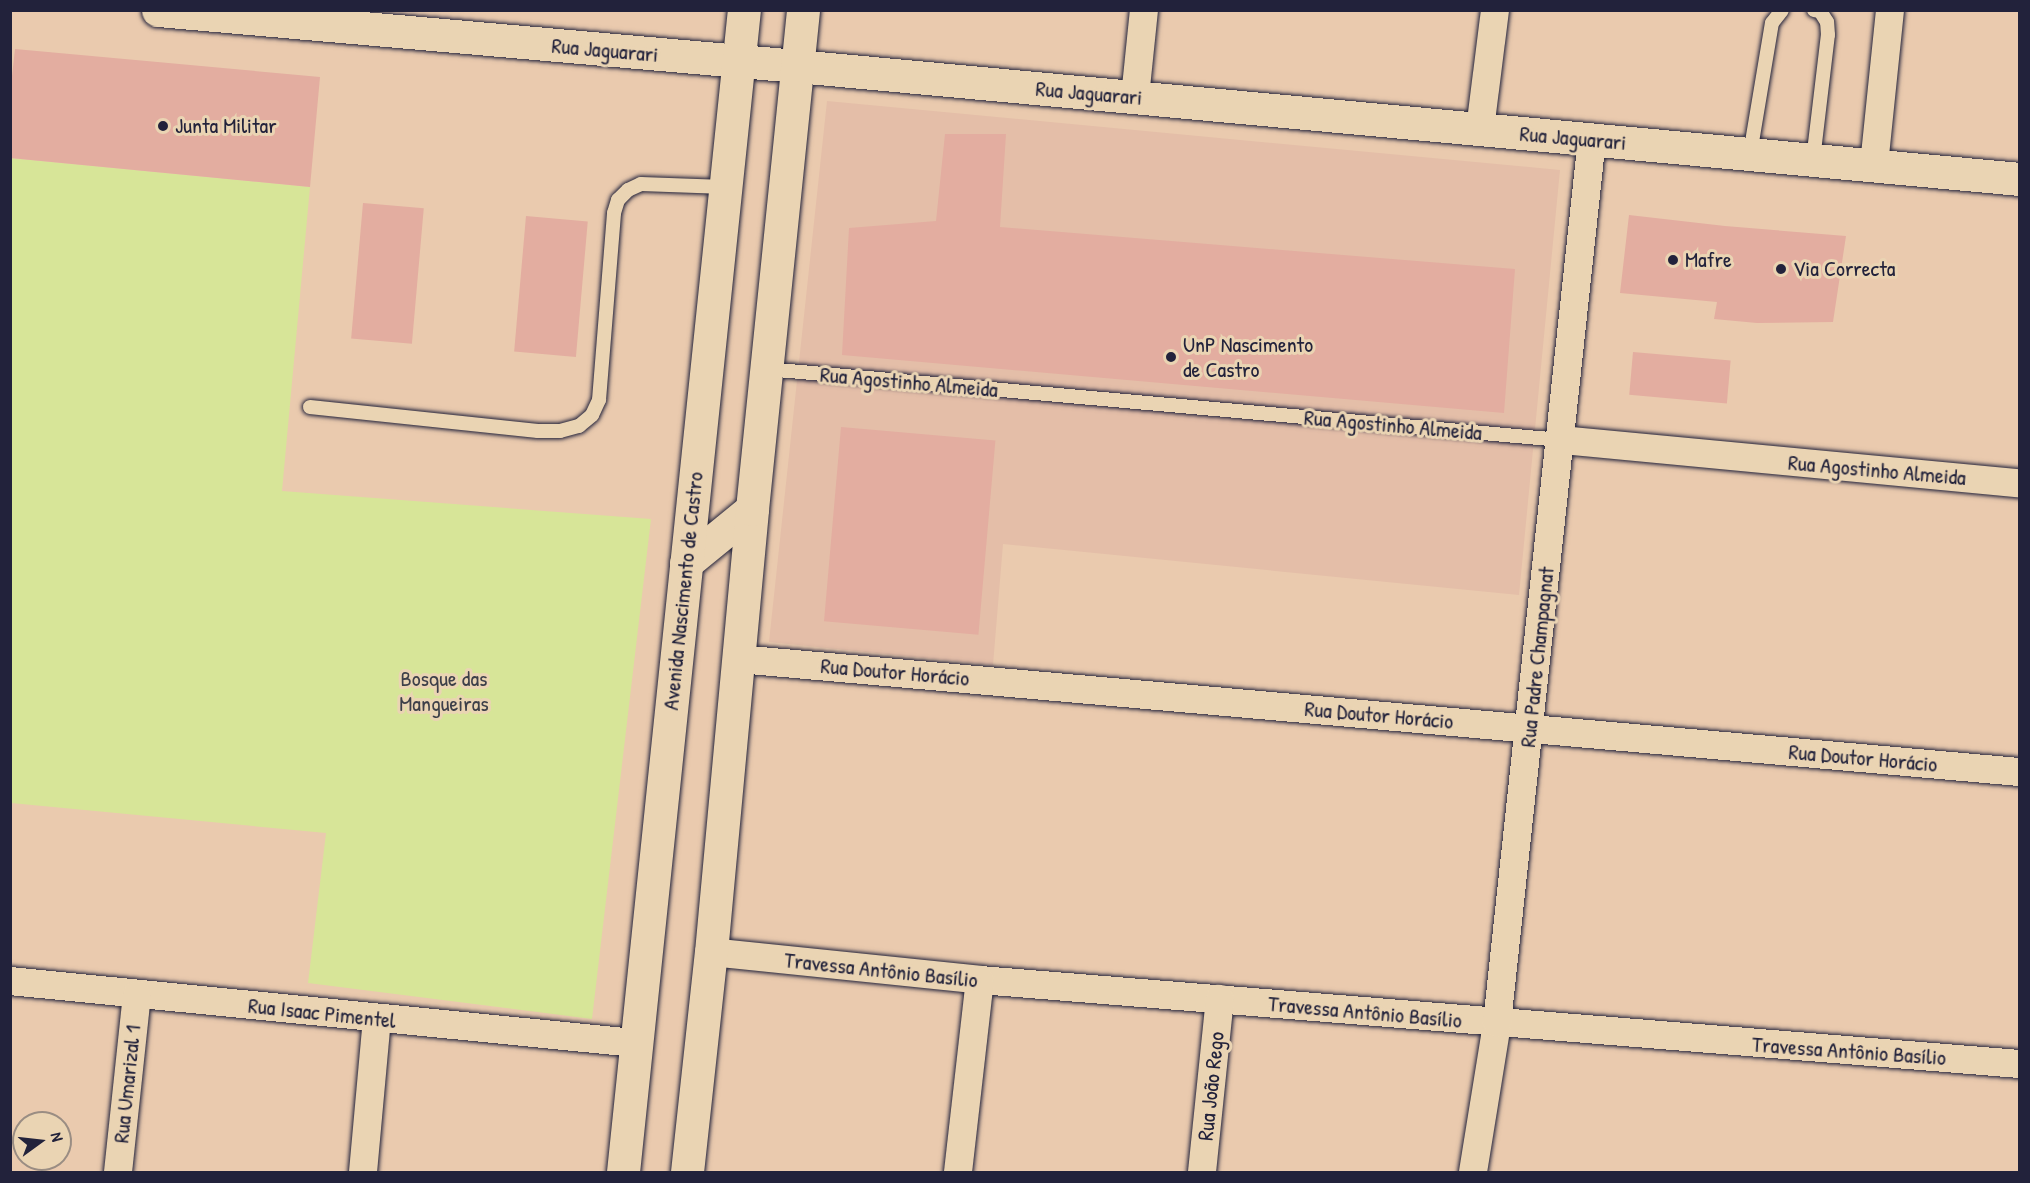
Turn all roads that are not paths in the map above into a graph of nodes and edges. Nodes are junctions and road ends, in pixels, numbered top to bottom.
1 (158, 10) edge
2 (744, 10) edge
3 (803, 10) edge
4 (1144, 10) edge
5 (1495, 10) edge
6 (1782, 10) edge
7 (1814, 10) edge
8 (1890, 10) edge
9 (738, 62) junction
10 (797, 66) junction
11 (1135, 97) junction
12 (1480, 129) junction
13 (1592, 139) junction
14 (1750, 154) junction
15 (1814, 160) junction
16 (1874, 165) junction
17 (2019, 179) edge
18 (725, 187) junction
19 (767, 369) junction
20 (310, 407) dead end
21 (1561, 440) junction
22 (2019, 483) edge
23 (752, 510) junction
24 (686, 563) junction
25 (738, 659) junction
26 (1529, 728) junction
27 (2019, 772) edge
28 (711, 952) junction
29 (980, 980) junction
30 (10, 981) edge
31 (137, 995) junction
32 (1220, 999) junction
33 (377, 1019) junction
34 (1497, 1023) junction
35 (634, 1043) junction
36 (2019, 1064) edge
37 (627, 1168) edge
38 (118, 1173) edge
39 (363, 1173) edge
40 (687, 1173) edge
41 (958, 1173) edge
42 (1202, 1173) edge
43 (1473, 1173) edge

1 - 9 main road, Rua Jaguarari
2 - 9 main road, Avenida Nascimento de Castro
3 - 10 main road
4 - 11 street
5 - 12 street
6 - 14 lane
7 - 15 lane
8 - 16 street
9 - 10 main road, Rua Jaguarari
9 - 18 main road, Avenida Nascimento de Castro
10 - 11 main road, Rua Jaguarari
10 - 19 main road
11 - 12 main road, Rua Jaguarari
12 - 13 main road, Rua Jaguarari
13 - 14 main road, Rua Jaguarari
13 - 21 street, Rua Padre Champagnat
14 - 15 main road, Rua Jaguarari
15 - 16 main road, Rua Jaguarari
16 - 17 main road, Rua Jaguarari
18 - 20 lane
18 - 24 main road, Avenida Nascimento de Castro
19 - 21 lane, Rua Agostinho Almeida
19 - 23 main road
21 - 22 street, Rua Agostinho Almeida
21 - 26 street, Rua Padre Champagnat
23 - 24 main road
23 - 25 main road
24 - 35 main road, Avenida Nascimento de Castro
25 - 26 street, Rua Doutor Horácio
25 - 28 main road
26 - 27 street, Rua Doutor Horácio
26 - 34 street, Rua Padre Champagnat
28 - 29 street, Travessa Antônio Basílio
28 - 40 main road
29 - 32 street, Travessa Antônio Basílio
29 - 41 street
30 - 31 street, Rua Isaac Pimentel
31 - 33 street, Rua Isaac Pimentel
31 - 38 street, Rua Umarizal 1
32 - 34 street, Travessa Antônio Basílio
32 - 42 street, Rua João Rego
33 - 35 street, Rua Isaac Pimentel
33 - 39 street
34 - 36 street, Travessa Antônio Basílio
34 - 43 street, Rua Padre Champagnat
35 - 37 main road, Avenida Nascimento de Castro

